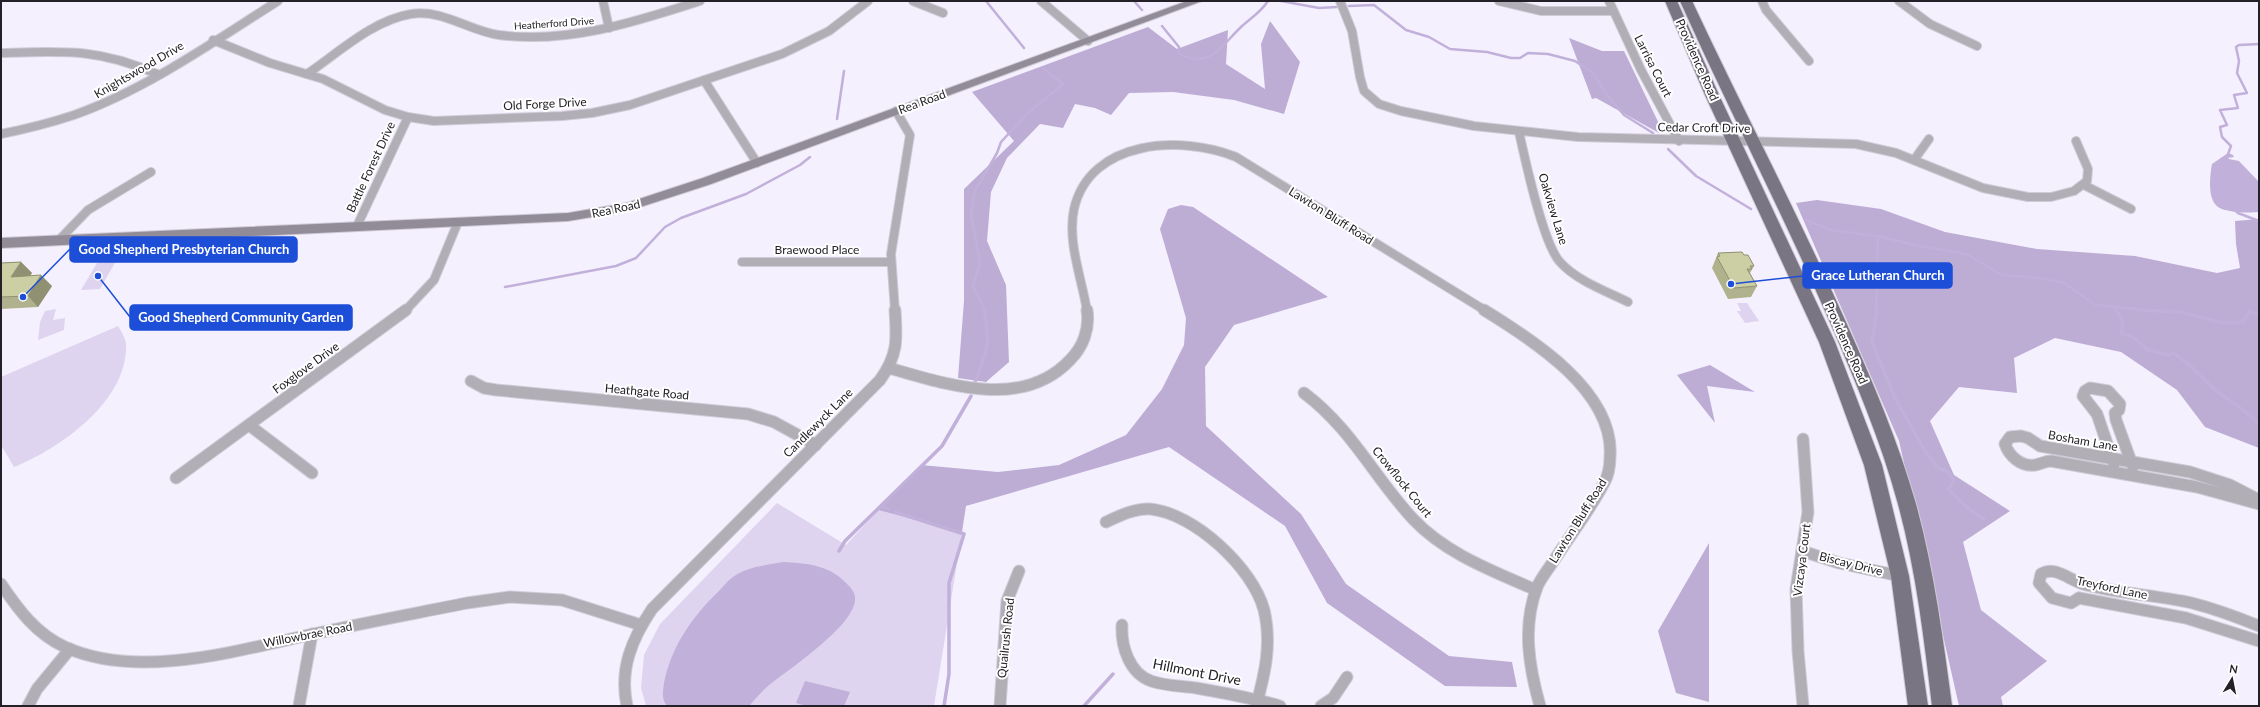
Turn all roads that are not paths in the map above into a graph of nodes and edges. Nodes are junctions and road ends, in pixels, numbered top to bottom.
1 (278, 1) edge
2 (603, 1) edge
3 (700, 1) edge
4 (868, 1) edge
5 (913, 1) edge
6 (1041, 1) edge
7 (1197, 1) edge
8 (1340, 1) edge
9 (1499, 1) edge
10 (1609, 1) edge
11 (1671, 1) edge
12 (1686, 1) edge
13 (1762, 1) edge
14 (1899, 1) edge
15 (1613, 11) junction
16 (942, 13) dead end
17 (609, 28) junction
18 (213, 40) junction
19 (1088, 41) junction
20 (1977, 46) dead end
21 (1, 53) edge
22 (1809, 61) dead end
23 (157, 74) junction
24 (307, 74) junction
25 (704, 80) junction
26 (896, 111) junction
27 (408, 117) junction
28 (1519, 132) junction
29 (1, 134) edge
30 (1929, 139) dead end
31 (1679, 141) junction
32 (1734, 141) junction
33 (1754, 141) junction
34 (2076, 141) dead end
35 (1914, 160) junction
36 (757, 163) junction
37 (151, 172) dead end
38 (2084, 185) junction
39 (2131, 209) dead end
40 (458, 222) junction
41 (357, 226) junction
42 (59, 240) junction
43 (1, 243) edge
44 (742, 262) dead end
45 (892, 262) junction
46 (1628, 302) dead end
47 (889, 368) junction
48 (471, 381) dead end
49 (1304, 393) dead end
50 (2094, 409) junction
51 (2115, 413) junction
52 (249, 425) junction
53 (1803, 439) dead end
54 (816, 445) junction
55 (2040, 446) junction
56 (2112, 459) junction
57 (2043, 461) junction
58 (2131, 462) junction
59 (312, 473) dead end
60 (2117, 473) junction
61 (2136, 476) junction
62 (176, 478) dead end
63 (2259, 500) edge
64 (2259, 504) edge
65 (1106, 522) dead end
66 (1802, 551) junction
67 (1019, 571) dead end
68 (1900, 576) junction
69 (2074, 582) junction
70 (1, 584) edge
71 (1536, 590) junction
72 (2079, 598) junction
73 (2182, 602) junction
74 (2186, 618) junction
75 (641, 625) junction
76 (1122, 625) dead end
77 (2259, 626) edge
78 (312, 634) junction
79 (2259, 641) edge
80 (70, 649) junction
81 (1347, 677) dead end
82 (1257, 703) edge
83 (28, 706) edge
84 (299, 706) edge
85 (627, 706) edge
86 (1000, 706) edge
87 (1280, 706) edge
88 (1321, 706) edge
89 (1540, 706) edge
90 (1803, 706) edge
91 (1918, 706) edge
92 (1942, 706) edge

1 - 18 street, Knightswood Drive
2 - 17 street
3 - 17 street, Heatherford Drive
4 - 25 street, Old Forge Drive
5 - 16 street
6 - 19 street
7 - 19 main road, Rea Road
8 - 28 street, Cedar Croft Drive
9 - 15 street
10 - 15 street, Larrisa Court
11 - 32 main road, Providence Road
12 - 33 main road, Providence Road
13 - 22 street
14 - 20 street
15 - 31 street, Larrisa Court
17 - 24 street, Heatherford Drive
18 - 23 street, Knightswood Drive
18 - 24 street, Old Forge Drive
19 - 26 main road, Rea Road
21 - 23 street
23 - 29 street, Knightswood Drive
24 - 27 street, Old Forge Drive
25 - 27 street, Old Forge Drive
25 - 36 street
26 - 36 main road, Rea Road
26 - 45 street, Candlewyck Lane
27 - 41 street, Battle Forest Drive
28 - 31 street, Cedar Croft Drive
28 - 46 street, Oakview Lane
30 - 35 street
31 - 32 street, Cedar Croft Drive
32 - 33 street, Cedar Croft Drive
32 - 68 main road, Providence Road
33 - 35 street, Cedar Croft Drive
33 - 92 main road, Providence Road
34 - 38 street
35 - 38 street, Cedar Croft Drive
36 - 40 main road, Rea Road
37 - 42 street
38 - 39 street
40 - 41 main road, Rea Road
40 - 52 street, Foxglove Drive
41 - 42 main road, Rea Road
42 - 43 main road, Rea Road
44 - 45 street, Braewood Place
45 - 47 street, Candlewyck Lane
47 - 54 street, Candlewyck Lane
47 - 71 street, Lawton Bluff Road
48 - 54 street, Heathgate Road
49 - 71 street, Crowflock Court
50 - 51 street
50 - 51 street
50 - 56 street
51 - 58 street
52 - 59 street
52 - 62 street, Foxglove Drive
53 - 66 street, Vizcaya Court
54 - 75 street, Candlewyck Lane
55 - 56 street, Bosham Lane
55 - 57 street
55 - 57 street, Bosham Lane
56 - 58 street, Bosham Lane
56 - 60 street
57 - 60 street, Bosham Lane
58 - 61 street
58 - 63 street, Bosham Lane
60 - 61 street, Bosham Lane
61 - 64 street, Bosham Lane
65 - 82 street
66 - 68 street, Biscay Drive
66 - 90 street, Vizcaya Court
67 - 86 street, Quailrush Road
68 - 91 main road, Providence Road
69 - 72 street
69 - 72 street, Treyford Lane
69 - 73 street, Treyford Lane
70 - 80 street, Willowbrae Road
71 - 89 street, Lawton Bluff Road
72 - 74 street, Treyford Lane
73 - 74 street
73 - 77 street, Treyford Lane
74 - 79 street, Treyford Lane
75 - 78 street, Willowbrae Road
75 - 85 street, Candlewyck Lane
76 - 82 street, Hillmont Drive
78 - 80 street, Willowbrae Road
78 - 84 street
80 - 83 street
81 - 88 street
82 - 87 street, Hillmont Drive

